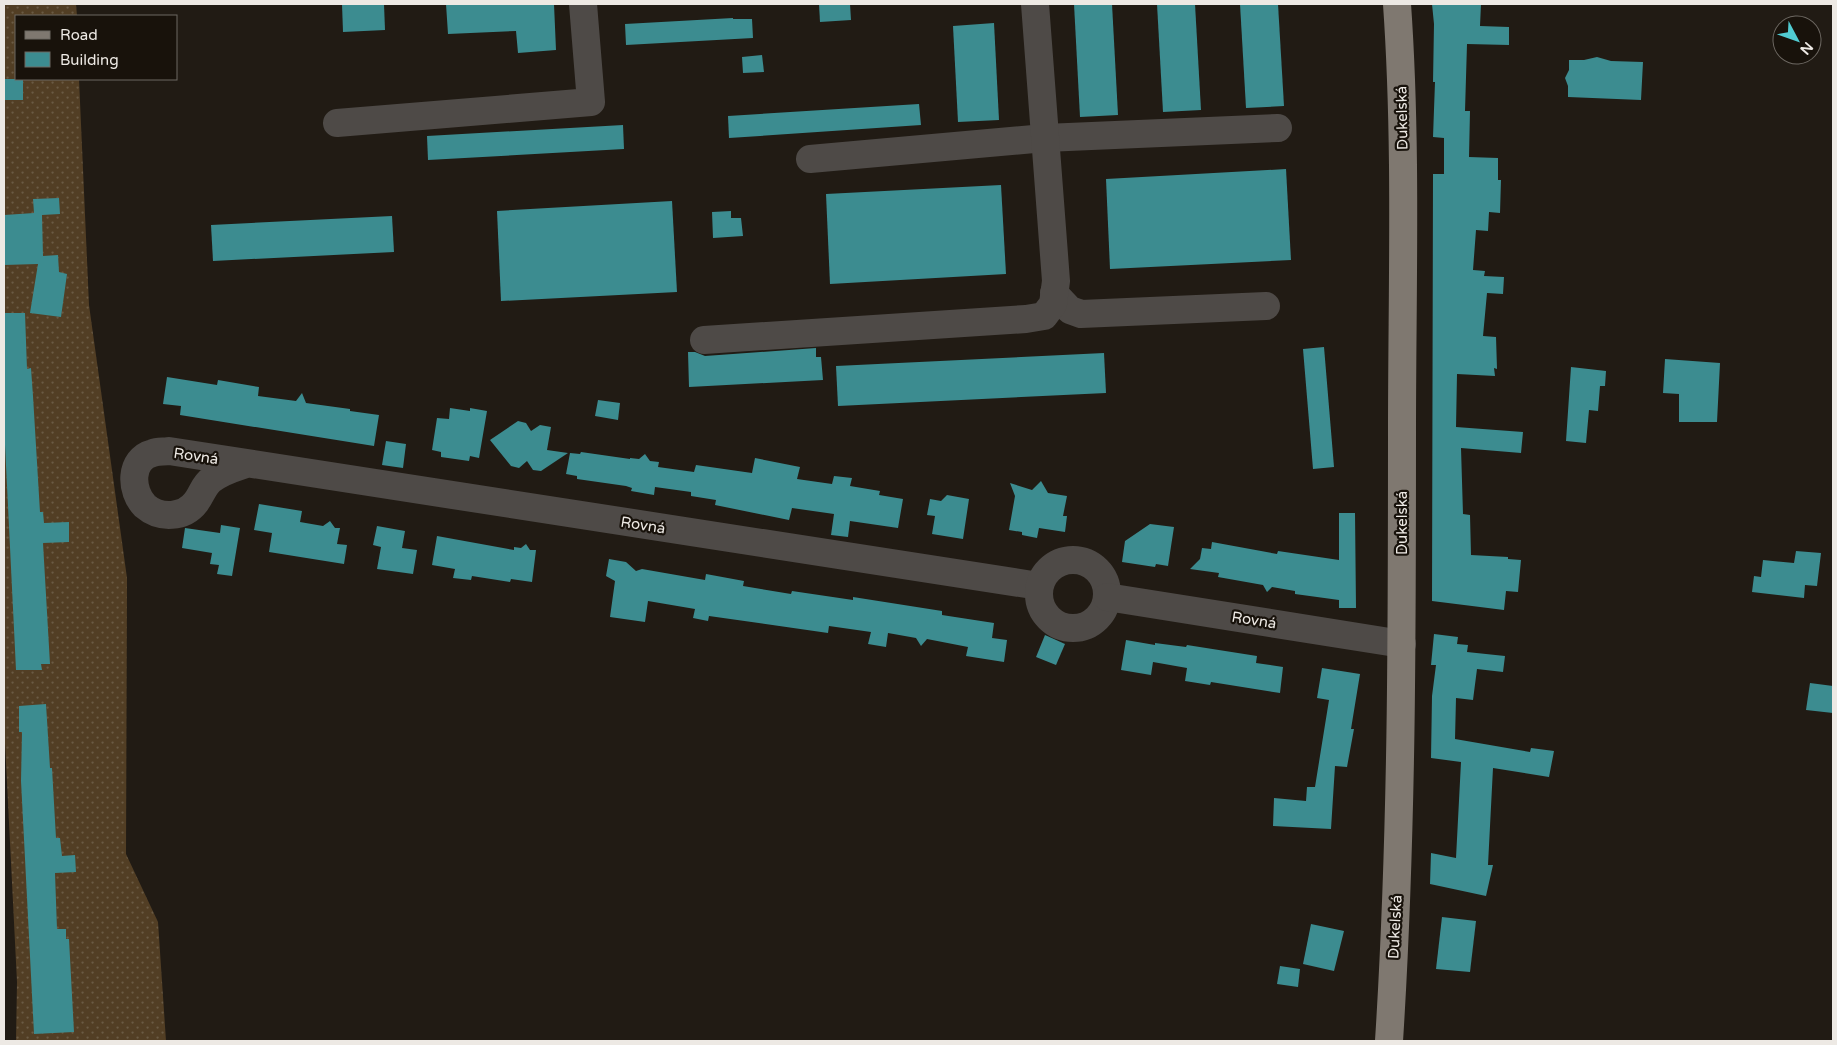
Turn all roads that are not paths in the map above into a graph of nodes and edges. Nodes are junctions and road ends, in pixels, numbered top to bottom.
1 (583, 4) edge
2 (1035, 4) edge
3 (1397, 4) edge
4 (337, 123) dead end
5 (1278, 128) dead end
6 (1045, 138) junction
7 (810, 159) dead end
8 (1054, 293) junction
9 (1266, 306) dead end
10 (704, 340) dead end
11 (246, 464) dead end
12 (1039, 586) junction
13 (1107, 597) junction
14 (1402, 644) junction
15 (1389, 1041) edge

1 - 4 street
2 - 6 street
3 - 14 main road, Dukelská
5 - 6 street
6 - 7 street
6 - 8 street
8 - 9 street
8 - 10 street
11 - 12 street, Rovná
12 - 13 street
12 - 13 street
13 - 14 street, Rovná
14 - 15 main road, Dukelská

